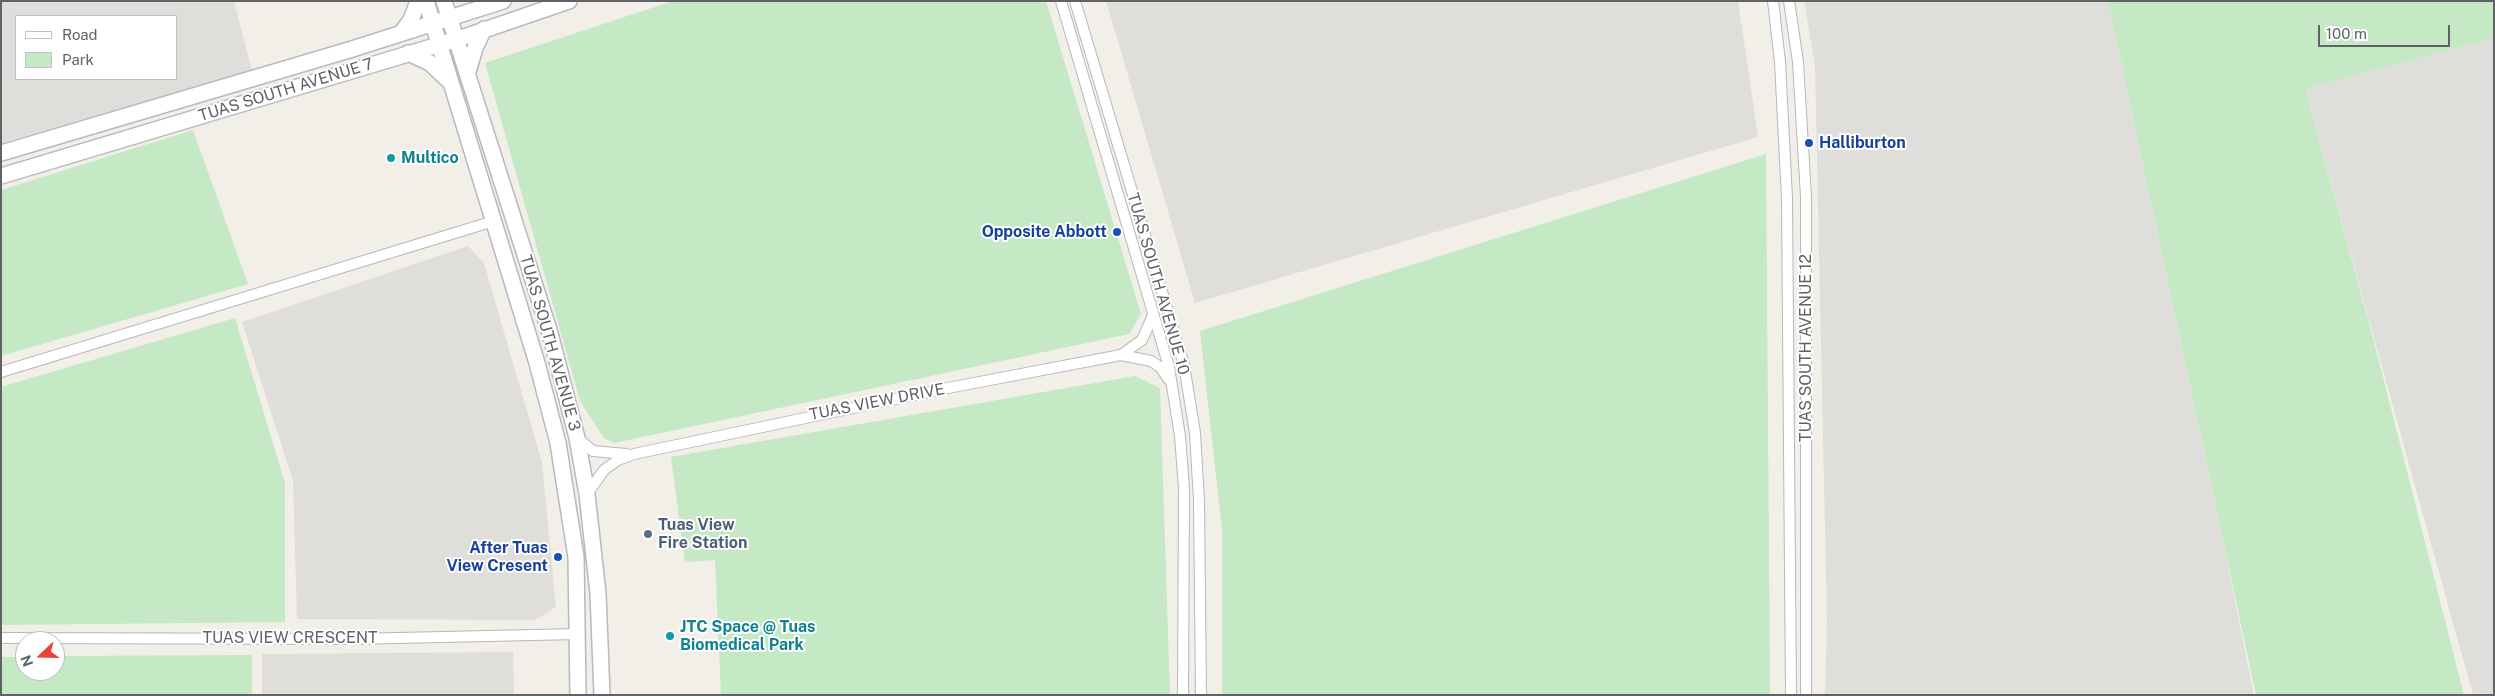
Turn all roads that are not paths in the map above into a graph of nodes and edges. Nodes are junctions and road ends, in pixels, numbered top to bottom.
1 (418, 1) edge
2 (426, 1) edge
3 (444, 1) edge
4 (459, 1) edge
5 (502, 1) edge
6 (569, 1) edge
7 (1061, 1) edge
8 (1075, 1) edge
9 (1773, 1) edge
10 (1789, 1) edge
11 (478, 9) junction
12 (450, 17) junction
13 (434, 22) junction
14 (484, 29) junction
15 (402, 32) junction
16 (458, 39) junction
17 (440, 44) junction
18 (408, 53) junction
19 (468, 74) junction
20 (452, 85) junction
21 (1, 153) edge
22 (1, 176) edge
23 (494, 221) junction
24 (1153, 315) junction
25 (1121, 355) junction
26 (1, 372) edge
27 (1171, 383) junction
28 (577, 438) junction
29 (634, 454) junction
30 (587, 494) junction
31 (593, 548) junction
32 (576, 557) junction
33 (578, 634) junction
34 (1, 638) edge
35 (578, 695) edge
36 (602, 695) edge
37 (1183, 695) edge
38 (1201, 695) edge
39 (1791, 695) edge
40 (1806, 695) edge

1 - 15 street
2 - 13 street, TUAS SOUTH AVENUE 3
3 - 12 street, TUAS SOUTH AVENUE 3
4 - 11 street
5 - 11 street, TUAS SOUTH AVENUE 7
6 - 14 street, TUAS SOUTH AVENUE 7
7 - 24 street, TUAS SOUTH AVENUE 10
8 - 38 street, TUAS SOUTH AVENUE 10
9 - 39 street, TUAS SOUTH AVENUE 12
10 - 40 street, TUAS SOUTH AVENUE 12
11 - 12 street, TUAS SOUTH AVENUE 7
12 - 13 street, TUAS SOUTH AVENUE 7
12 - 16 street, TUAS SOUTH AVENUE 3
13 - 15 street, TUAS SOUTH AVENUE 7
13 - 17 street, TUAS SOUTH AVENUE 3
14 - 16 street, TUAS SOUTH AVENUE 7
14 - 19 street
15 - 21 street, TUAS SOUTH AVENUE 7
16 - 17 street, TUAS SOUTH AVENUE 7
16 - 19 street, TUAS SOUTH AVENUE 3
17 - 18 street, TUAS SOUTH AVENUE 7
17 - 20 street, TUAS SOUTH AVENUE 3
18 - 20 street
18 - 22 street, TUAS SOUTH AVENUE 7
19 - 28 street, TUAS SOUTH AVENUE 3
20 - 23 street, TUAS SOUTH AVENUE 3
23 - 26 street
23 - 32 street, TUAS SOUTH AVENUE 3
24 - 25 street, TUAS VIEW DRIVE
24 - 27 street, TUAS SOUTH AVENUE 10
25 - 27 street, TUAS VIEW DRIVE
25 - 29 street, TUAS VIEW DRIVE
27 - 37 street, TUAS SOUTH AVENUE 10
28 - 29 street, TUAS VIEW DRIVE
28 - 30 street, TUAS SOUTH AVENUE 3
29 - 30 street, TUAS VIEW DRIVE
30 - 31 street, TUAS SOUTH AVENUE 3
31 - 32 street
31 - 36 street, TUAS SOUTH AVENUE 3
32 - 33 street, TUAS SOUTH AVENUE 3
33 - 34 street, TUAS VIEW CRESCENT
33 - 35 street, TUAS SOUTH AVENUE 3

